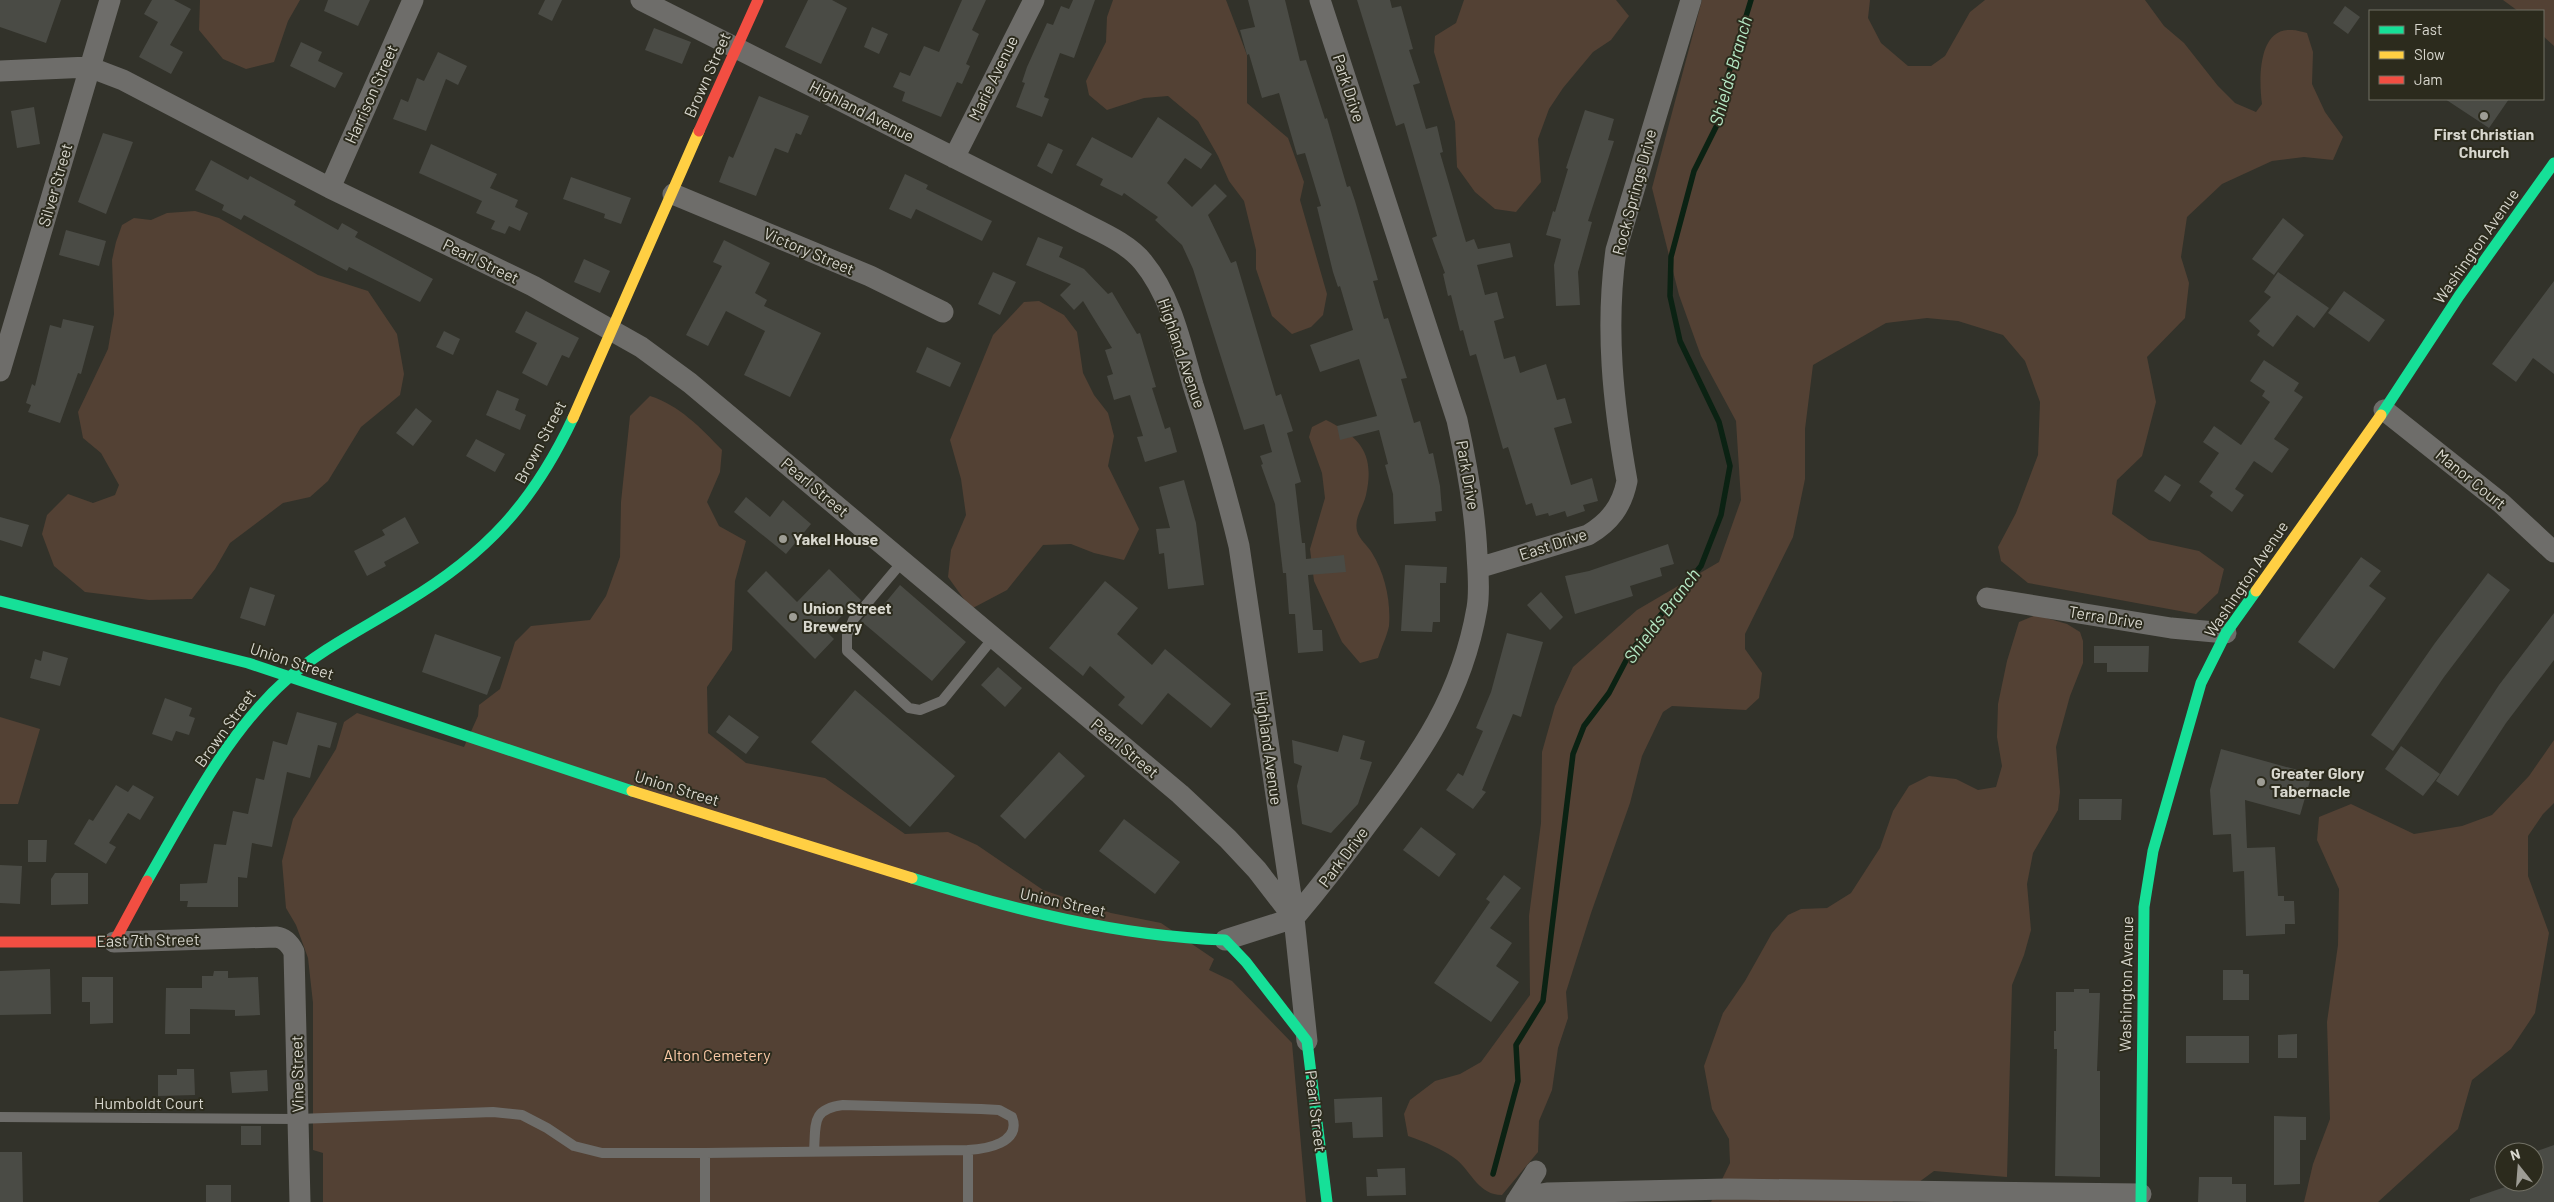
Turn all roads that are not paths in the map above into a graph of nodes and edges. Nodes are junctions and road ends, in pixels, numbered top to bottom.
1 (110, 0) edge
2 (412, 0) edge
3 (640, 0) edge
4 (758, 0) edge
5 (1034, 0) edge
6 (1320, 0) edge
7 (1691, 0) edge
8 (736, 47) junction
9 (89, 67) junction
10 (0, 71) edge
11 (954, 158) junction
12 (2554, 163) edge
13 (330, 188) junction
14 (673, 194) junction
15 (943, 312) dead end
16 (612, 330) junction
17 (0, 370) edge
18 (1613, 388) joint
19 (2384, 410) junction
20 (2554, 552) edge
21 (903, 561) junction
22 (1478, 568) junction
23 (1987, 598) dead end
24 (0, 601) edge
25 (2226, 633) junction
26 (994, 637) junction
27 (289, 677) junction
28 (1294, 918) junction
29 (1226, 940) junction
30 (0, 942) edge
31 (114, 942) junction
32 (292, 947) joint
33 (1307, 1041) junction
34 (0, 1117) edge
35 (298, 1119) junction
36 (968, 1150) junction
37 (814, 1151) junction
38 (705, 1152) junction
39 (1536, 1171) dead end
40 (2141, 1198) edge
41 (300, 1202) edge
42 (705, 1202) edge
43 (968, 1202) edge
44 (1327, 1202) edge
45 (1516, 1202) edge

1 - 9 street, Silver Street
2 - 13 street, Harrison Street
3 - 8 street, Highland Avenue
4 - 8 street, Brown Street
5 - 11 street, Marie Avenue
6 - 22 street, Park Drive
7 - 18 street, Rock Springs Drive
8 - 11 street, Highland Avenue
8 - 14 street, Brown Street
9 - 10 street, Pearl Street
9 - 13 street, Pearl Street
9 - 17 street, Silver Street
11 - 28 street, Highland Avenue
12 - 19 street, Washington Avenue
13 - 16 street, Pearl Street
14 - 15 street, Victory Street
14 - 16 street, Brown Street
16 - 21 street, Pearl Street
16 - 27 street, Brown Street
18 - 22 street, East Drive
19 - 20 street, Manor Court
19 - 25 street, Washington Avenue
21 - 26 street, Pearl Street
21 - 26 lane
22 - 28 street, Park Drive
23 - 25 street, Terra Drive
24 - 27 street, Union Street
25 - 40 street, Washington Avenue
26 - 28 street, Pearl Street
27 - 29 street, Union Street
27 - 31 street, Brown Street
28 - 29 street
28 - 33 street, Pearl Street
29 - 33 street
30 - 31 street, East 7th Street
31 - 32 street, East 7th Street
32 - 35 street, Vine Street
33 - 44 street, Pearl Street
34 - 35 lane, Humboldt Court
35 - 38 lane, Humboldt Court
35 - 41 street, Vine Street
36 - 37 lane, Humboldt Court
36 - 37 lane, Humboldt Court
36 - 43 lane
37 - 38 lane, Humboldt Court
38 - 42 lane
39 - 45 street
40 - 45 street

